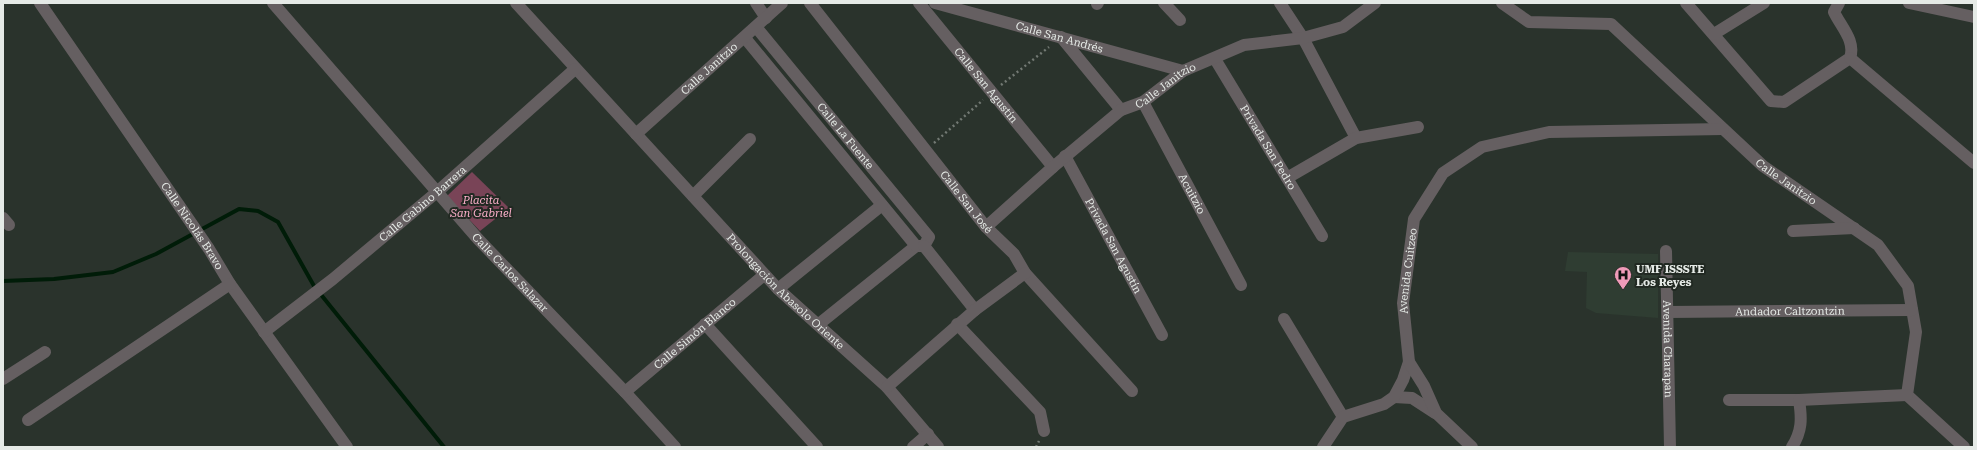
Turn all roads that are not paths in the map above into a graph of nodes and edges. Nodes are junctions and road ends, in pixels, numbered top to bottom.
1 (40, 3) edge
2 (273, 3) edge
3 (516, 3) edge
4 (756, 3) edge
5 (782, 3) edge
6 (810, 3) edge
7 (919, 3) edge
8 (935, 3) edge
9 (1164, 3) edge
10 (1280, 3) edge
11 (1375, 3) edge
12 (1502, 3) edge
13 (1686, 3) edge
14 (1764, 3) edge
15 (1839, 3) edge
16 (1909, 3) edge
17 (1974, 17) edge
18 (766, 18) junction
19 (1180, 20) dead end
20 (756, 27) junction
21 (1714, 34) junction
22 (1062, 37) junction
23 (745, 38) junction
24 (1303, 38) junction
25 (1850, 58) junction
26 (1215, 59) junction
27 (575, 69) junction
28 (1183, 71) junction
29 (1142, 102) junction
30 (1121, 110) junction
31 (1418, 127) dead end
32 (1723, 129) junction
33 (636, 134) junction
34 (846, 136) junction
35 (1356, 138) junction
36 (750, 140) dead end
37 (834, 146) junction
38 (1065, 156) junction
39 (1974, 163) edge
40 (1053, 167) junction
41 (1287, 178) junction
42 (437, 192) junction
43 (692, 196) junction
44 (882, 205) junction
45 (986, 227) junction
46 (1854, 228) junction
47 (1793, 231) dead end
48 (1322, 236) dead end
49 (920, 246) junction
50 (1666, 251) dead end
51 (1025, 273) junction
52 (764, 275) junction
53 (230, 284) junction
54 (1241, 285) dead end
55 (778, 289) junction
56 (975, 310) junction
57 (1912, 310) junction
58 (1668, 312) junction
59 (1284, 319) dead end
60 (705, 324) junction
61 (819, 324) junction
62 (957, 324) junction
63 (264, 332) junction
64 (1162, 335) dead end
65 (45, 352) dead end
66 (1409, 362) junction
67 (3, 379) edge
68 (887, 387) junction
69 (1132, 391) dead end
70 (625, 392) junction
71 (1907, 395) junction
72 (1394, 397) junction
73 (1729, 400) dead end
74 (1799, 400) junction
75 (1436, 413) junction
76 (1343, 417) junction
77 (28, 420) dead end
78 (1044, 432) dead end
79 (928, 434) junction
80 (347, 447) edge
81 (674, 447) edge
82 (817, 447) edge
83 (912, 447) edge
84 (938, 447) edge
85 (1322, 447) edge
86 (1472, 447) edge
87 (1670, 447) edge
88 (1792, 447) edge
89 (1964, 447) edge

1 - 53 street, Calle Nicolás Bravo
2 - 42 street, Calle Carlos Salazar
3 - 27 street, Prolongación Abasolo Oriente
4 - 18 street
5 - 18 street, Calle Janitzio
6 - 45 street, Calle San José
7 - 40 street, Calle San Agustín
8 - 22 street, Calle San Andrés
9 - 19 street
10 - 24 street
11 - 24 street, Calle Janitzio
12 - 32 street, Calle Janitzio
13 - 21 street
14 - 21 street
15 - 25 street
16 - 17 street
18 - 20 street, Calle Janitzio
20 - 23 street, Calle Janitzio
20 - 34 street, Calle La Fuente
21 - 25 street
22 - 28 street, Calle San Andrés
22 - 30 street
23 - 33 street, Calle Janitzio
23 - 37 street, Calle La Fuente
24 - 26 street, Calle Janitzio
24 - 35 street
25 - 39 street
26 - 28 street, Calle Janitzio
26 - 41 street, Privada San Pedro
27 - 33 street, Prolongación Abasolo Oriente
27 - 42 street, Calle Gabino Barrera
28 - 29 street, Calle Janitzio
29 - 30 street, Calle Janitzio
29 - 54 street, Acuitzio
30 - 38 street, Calle Janitzio
31 - 35 street
32 - 46 street, Calle Janitzio
32 - 66 street, Avenida Cuitzeo
33 - 43 street, Prolongación Abasolo Oriente
34 - 37 street
34 - 49 street, Calle La Fuente
35 - 41 street
36 - 43 street
37 - 44 street, Calle La Fuente
38 - 40 street, Calle Janitzio
38 - 64 street, Privada San Agustín
40 - 45 street, Calle Janitzio
41 - 48 street, Privada San Pedro
42 - 63 street, Calle Gabino Barrera
42 - 70 street, Calle Carlos Salazar
43 - 52 street, Prolongación Abasolo Oriente
44 - 49 street, Calle La Fuente
44 - 55 street
45 - 51 street, Calle San José
46 - 47 street
46 - 57 street, Calle Janitzio
49 - 56 street, Calle La Fuente
49 - 61 street
50 - 58 street, Avenida Charapan
51 - 56 street
51 - 69 street, Calle San José
52 - 55 street, Prolongación Abasolo Oriente
52 - 60 street, Calle Simón Blanco
53 - 63 street, Calle Nicolás Bravo
53 - 77 street
55 - 61 street, Prolongación Abasolo Oriente
56 - 62 street
57 - 58 street, Andador Caltzontzin
57 - 71 street, Calle Janitzio
58 - 87 street, Avenida Charapan
59 - 76 street
60 - 70 street, Calle Simón Blanco
60 - 82 street
61 - 68 street, Prolongación Abasolo Oriente
62 - 68 street
62 - 78 street
63 - 80 street, Calle Nicolás Bravo
65 - 67 street
66 - 72 street
66 - 75 street, Avenida Cuitzeo
68 - 79 street, Prolongación Abasolo Oriente
70 - 81 street, Calle Carlos Salazar
71 - 74 street
71 - 89 street
72 - 75 street
72 - 76 street
73 - 74 street
74 - 88 street
75 - 86 street, Avenida Cuitzeo
76 - 85 street
79 - 83 street
79 - 84 street, Prolongación Abasolo Oriente

